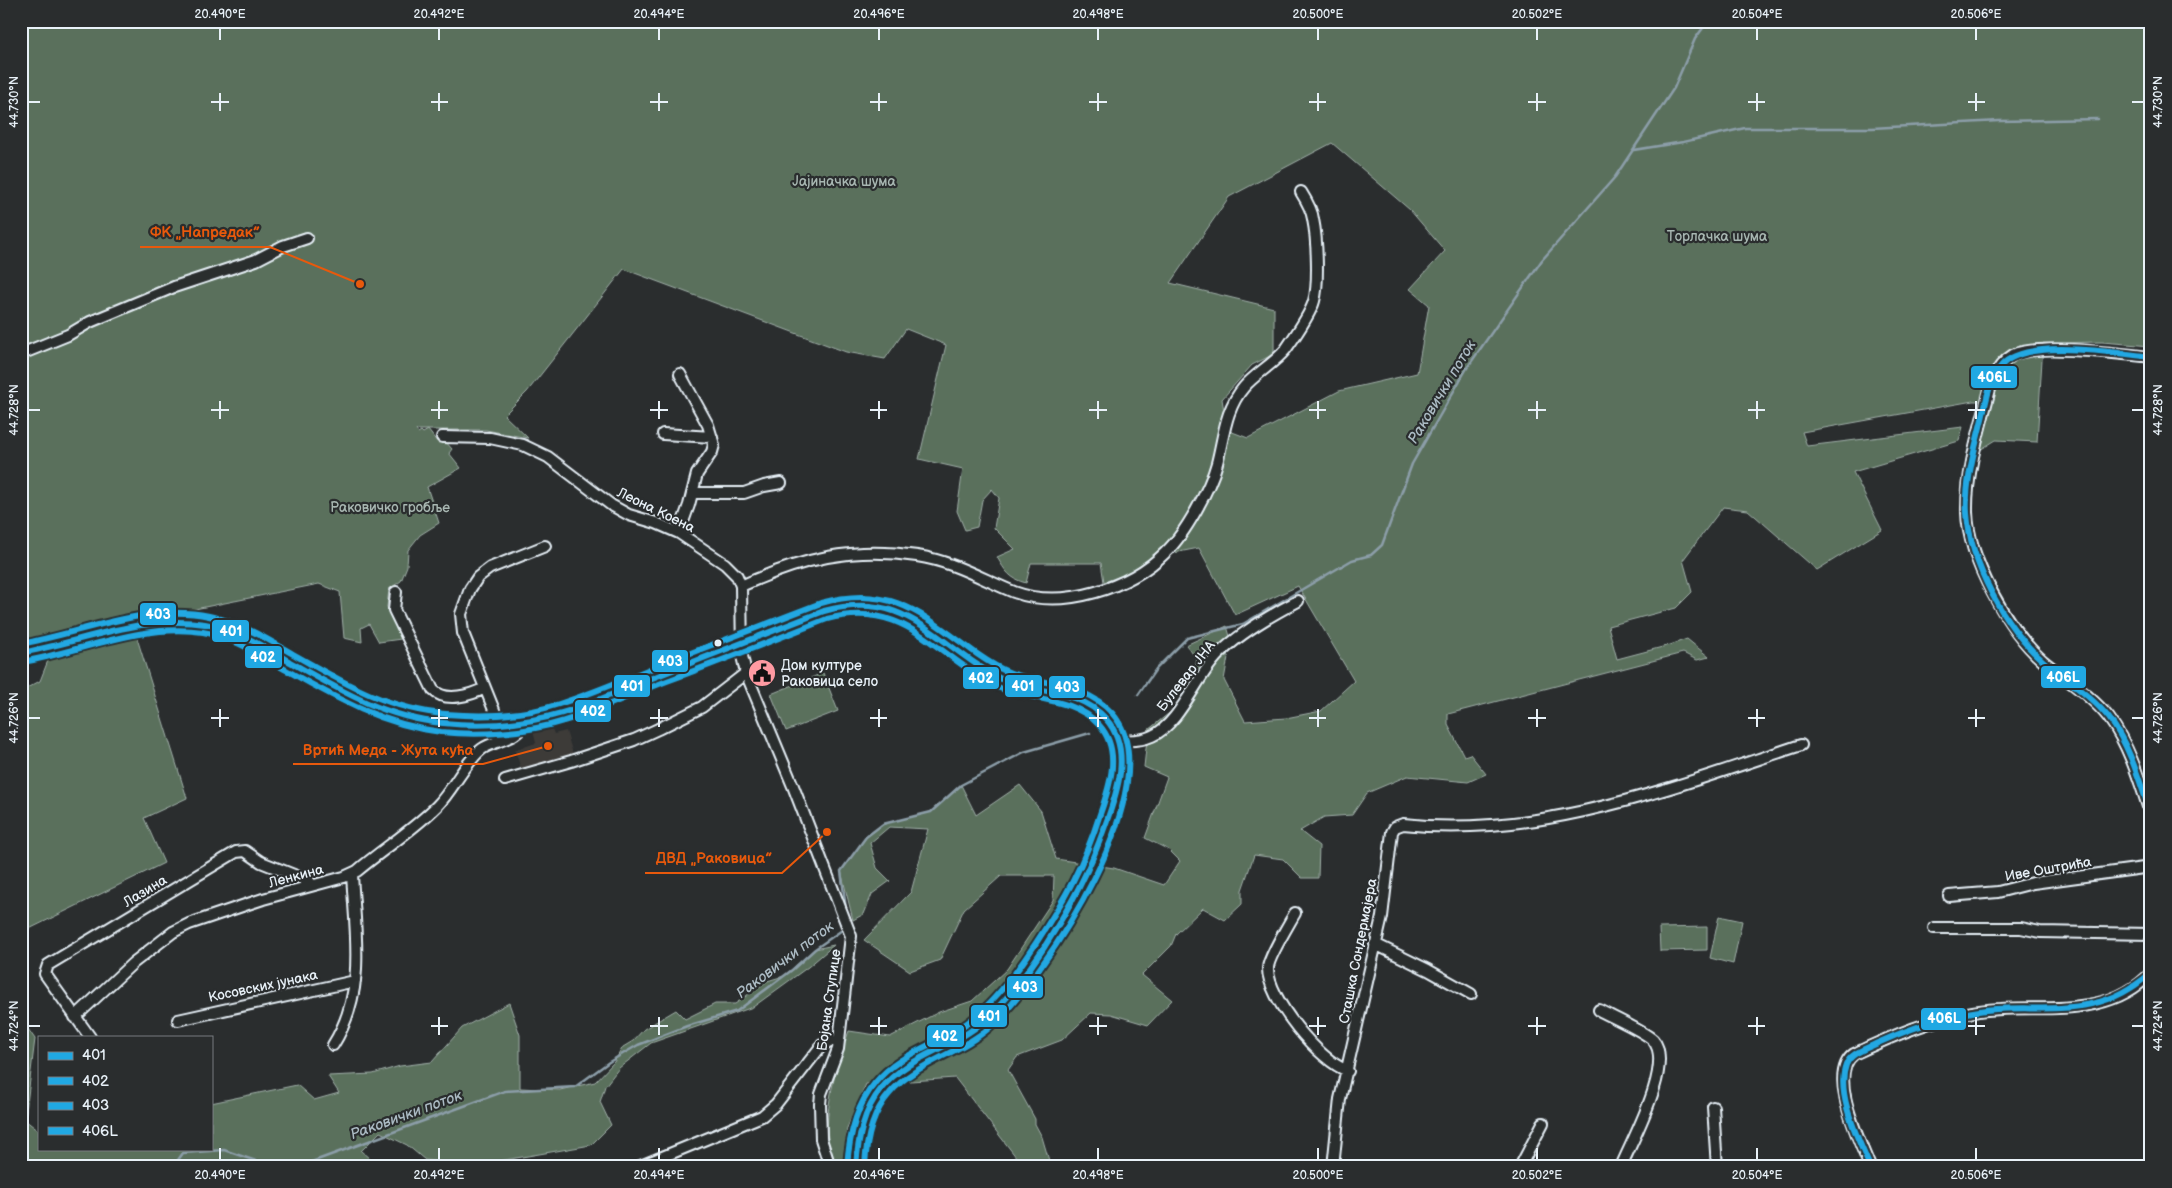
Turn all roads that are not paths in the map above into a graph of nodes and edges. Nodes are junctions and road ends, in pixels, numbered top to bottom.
1 (1301, 192) dead end
2 (307, 238) dead end
3 (21, 354) edge
4 (2151, 357) edge
5 (680, 374) dead end
6 (663, 434) dead end
7 (442, 437) dead end
8 (712, 437) junction
9 (780, 483) dead end
10 (692, 493) junction
11 (679, 533) junction
12 (545, 546) dead end
13 (741, 586) junction
14 (396, 592) dead end
15 (1298, 601) dead end
16 (742, 643) junction
17 (21, 653) edge
18 (746, 673) junction
19 (485, 688) junction
20 (523, 721) junction
21 (498, 725) junction
22 (1118, 740) junction
23 (1801, 745) dead end
24 (505, 780) dead end
25 (2151, 816) edge
26 (2151, 867) edge
27 (352, 874) junction
28 (312, 886) junction
29 (1949, 896) dead end
30 (1295, 913) dead end
31 (1934, 928) dead end
32 (2151, 934) edge
33 (1376, 944) junction
34 (2151, 973) edge
35 (355, 981) junction
36 (1471, 994) dead end
37 (1599, 1010) dead end
38 (75, 1017) junction
39 (178, 1020) dead end
40 (89, 1036) edge
41 (839, 1040) junction
42 (333, 1044) dead end
43 (1348, 1071) junction
44 (1713, 1107) dead end
45 (1544, 1123) dead end
46 (638, 1167) edge
47 (830, 1167) edge
48 (856, 1167) edge
49 (1333, 1167) edge
50 (1520, 1167) edge
51 (1621, 1167) edge
52 (1717, 1167) edge
53 (1870, 1167) edge

1 - 13 street
2 - 3 street
4 - 25 street
5 - 8 street
6 - 8 street
7 - 11 street, Леона Коена
8 - 10 street
9 - 10 street
10 - 11 street
11 - 13 street, Леона Коена
12 - 19 street
13 - 16 street
14 - 19 street
15 - 22 street, Булевар ЈНА
16 - 18 street, Бојана Ступице
16 - 20 main road
16 - 22 main road
17 - 21 main road
18 - 24 street
18 - 41 street, Бојана Ступице
19 - 21 street
20 - 21 main road
20 - 27 street, Ленкина
22 - 48 main road
23 - 33 street, Сташка Сондермајера
26 - 29 street, Иве Оштрића
27 - 28 street, Ленкина
27 - 35 street
28 - 38 street, Ленкина
28 - 38 street, Лазина
30 - 43 street
31 - 32 street
33 - 36 street
33 - 43 street, Сташка Сондермајера
34 - 53 street
35 - 39 street, Косовских јунака
35 - 42 street
37 - 51 street
38 - 40 street
41 - 46 street
41 - 47 street, Бојана Ступице
43 - 49 street, Сташка Сондермајера
44 - 52 street
45 - 50 street

